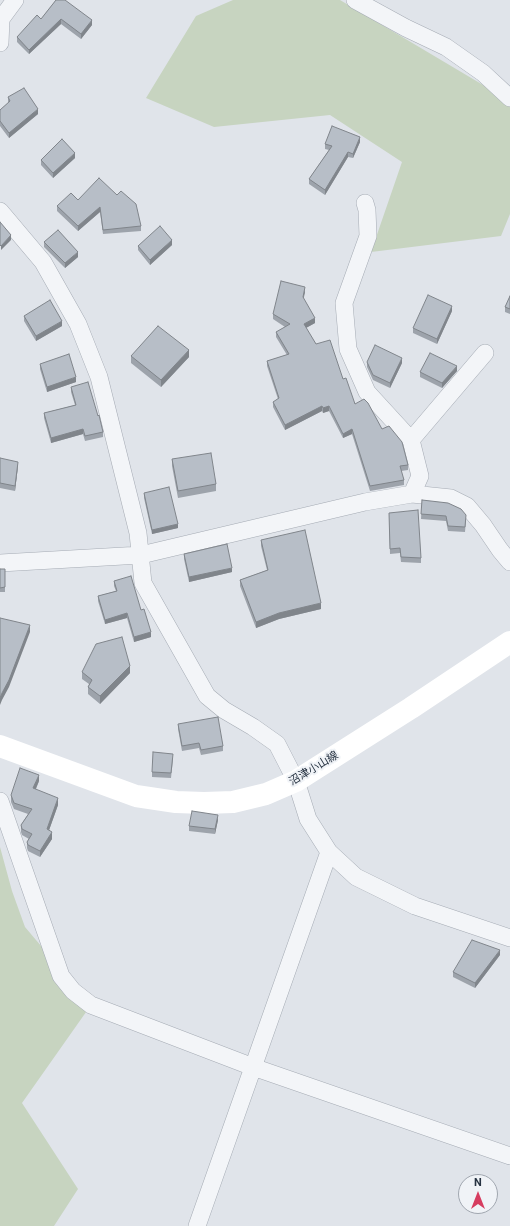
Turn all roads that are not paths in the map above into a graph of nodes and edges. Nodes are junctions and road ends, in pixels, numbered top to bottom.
1 (15, 0) edge
2 (355, 0) edge
3 (0, 43) edge
4 (510, 98) edge
5 (366, 203) dead end
6 (0, 211) edge
7 (485, 353) dead end
8 (411, 440) junction
9 (412, 494) junction
10 (141, 555) junction
11 (510, 562) edge
12 (0, 563) edge
13 (510, 642) edge
14 (0, 746) edge
15 (296, 781) junction
16 (0, 801) edge
17 (329, 852) junction
18 (510, 938) edge
19 (253, 1067) junction
20 (510, 1156) edge
21 (197, 1226) edge

1 - 3 street
2 - 4 street
5 - 8 street
6 - 10 street
7 - 8 street
8 - 9 street
9 - 10 street
9 - 11 street
10 - 12 street
10 - 15 street
13 - 15 main road, 沼津小山線
14 - 15 main road, 沼津小山線
15 - 17 street
16 - 19 street
17 - 18 street
17 - 19 street
19 - 20 street
19 - 21 street

